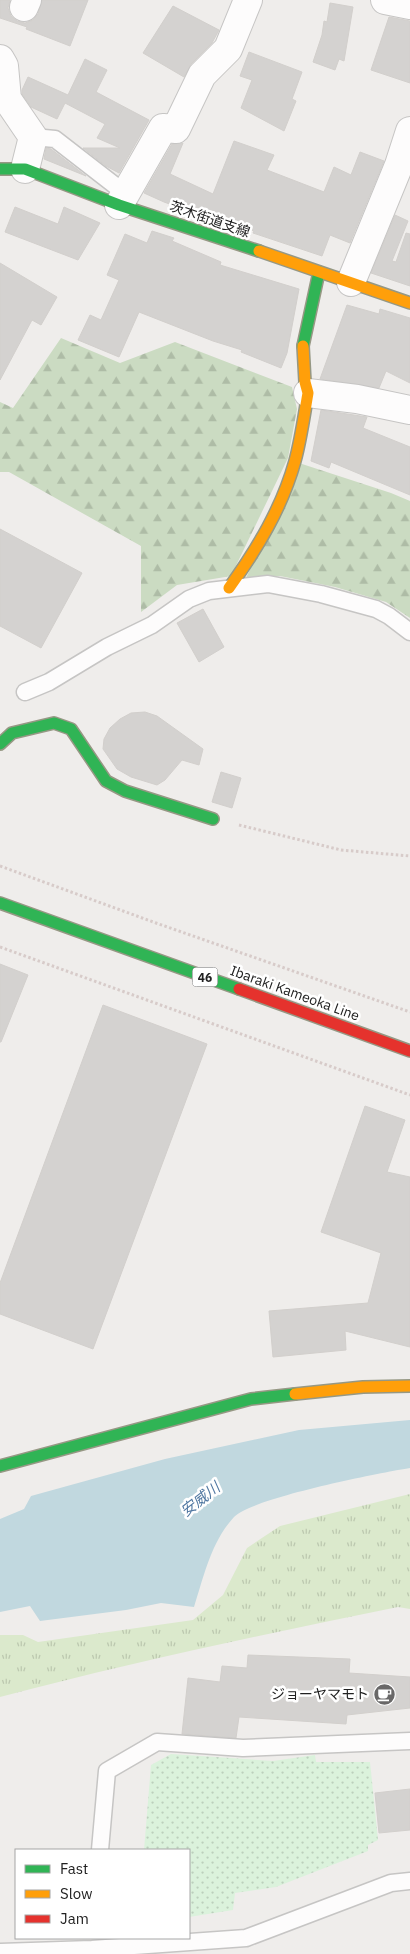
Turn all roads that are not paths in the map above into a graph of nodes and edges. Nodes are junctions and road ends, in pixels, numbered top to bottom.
1 (248, 0) edge
2 (385, 0) edge
3 (410, 5) edge
4 (0, 59) edge
5 (410, 130) edge
6 (33, 137) junction
7 (12, 169) edge
8 (123, 200) junction
9 (319, 272) junction
10 (351, 282) junction
11 (410, 303) edge
12 (308, 393) junction
13 (410, 410) edge
14 (229, 588) junction
15 (410, 632) edge
16 (25, 692) dead end
17 (0, 744) edge
18 (213, 819) road end
19 (0, 904) edge
20 (410, 1051) edge
21 (410, 1386) edge
22 (0, 1466) edge
23 (410, 1741) edge
24 (100, 1849) edge
25 (410, 1881) edge
26 (92, 1943) edge
27 (0, 1952) edge

1 - 8 street
2 - 3 street
4 - 6 street
5 - 10 street
6 - 7 street
6 - 8 lane
7 - 8 street, 茨木街道支線
8 - 9 street, 茨木街道支線
9 - 10 street, 茨木街道支線
9 - 12 street
10 - 11 street, 茨木街道支線
12 - 13 street
12 - 14 street
14 - 15 lane
14 - 16 lane
17 - 18 street
19 - 20 street, Ibaraki Kameoka Line / 46
21 - 22 street
23 - 24 lane
25 - 26 lane
26 - 27 lane

